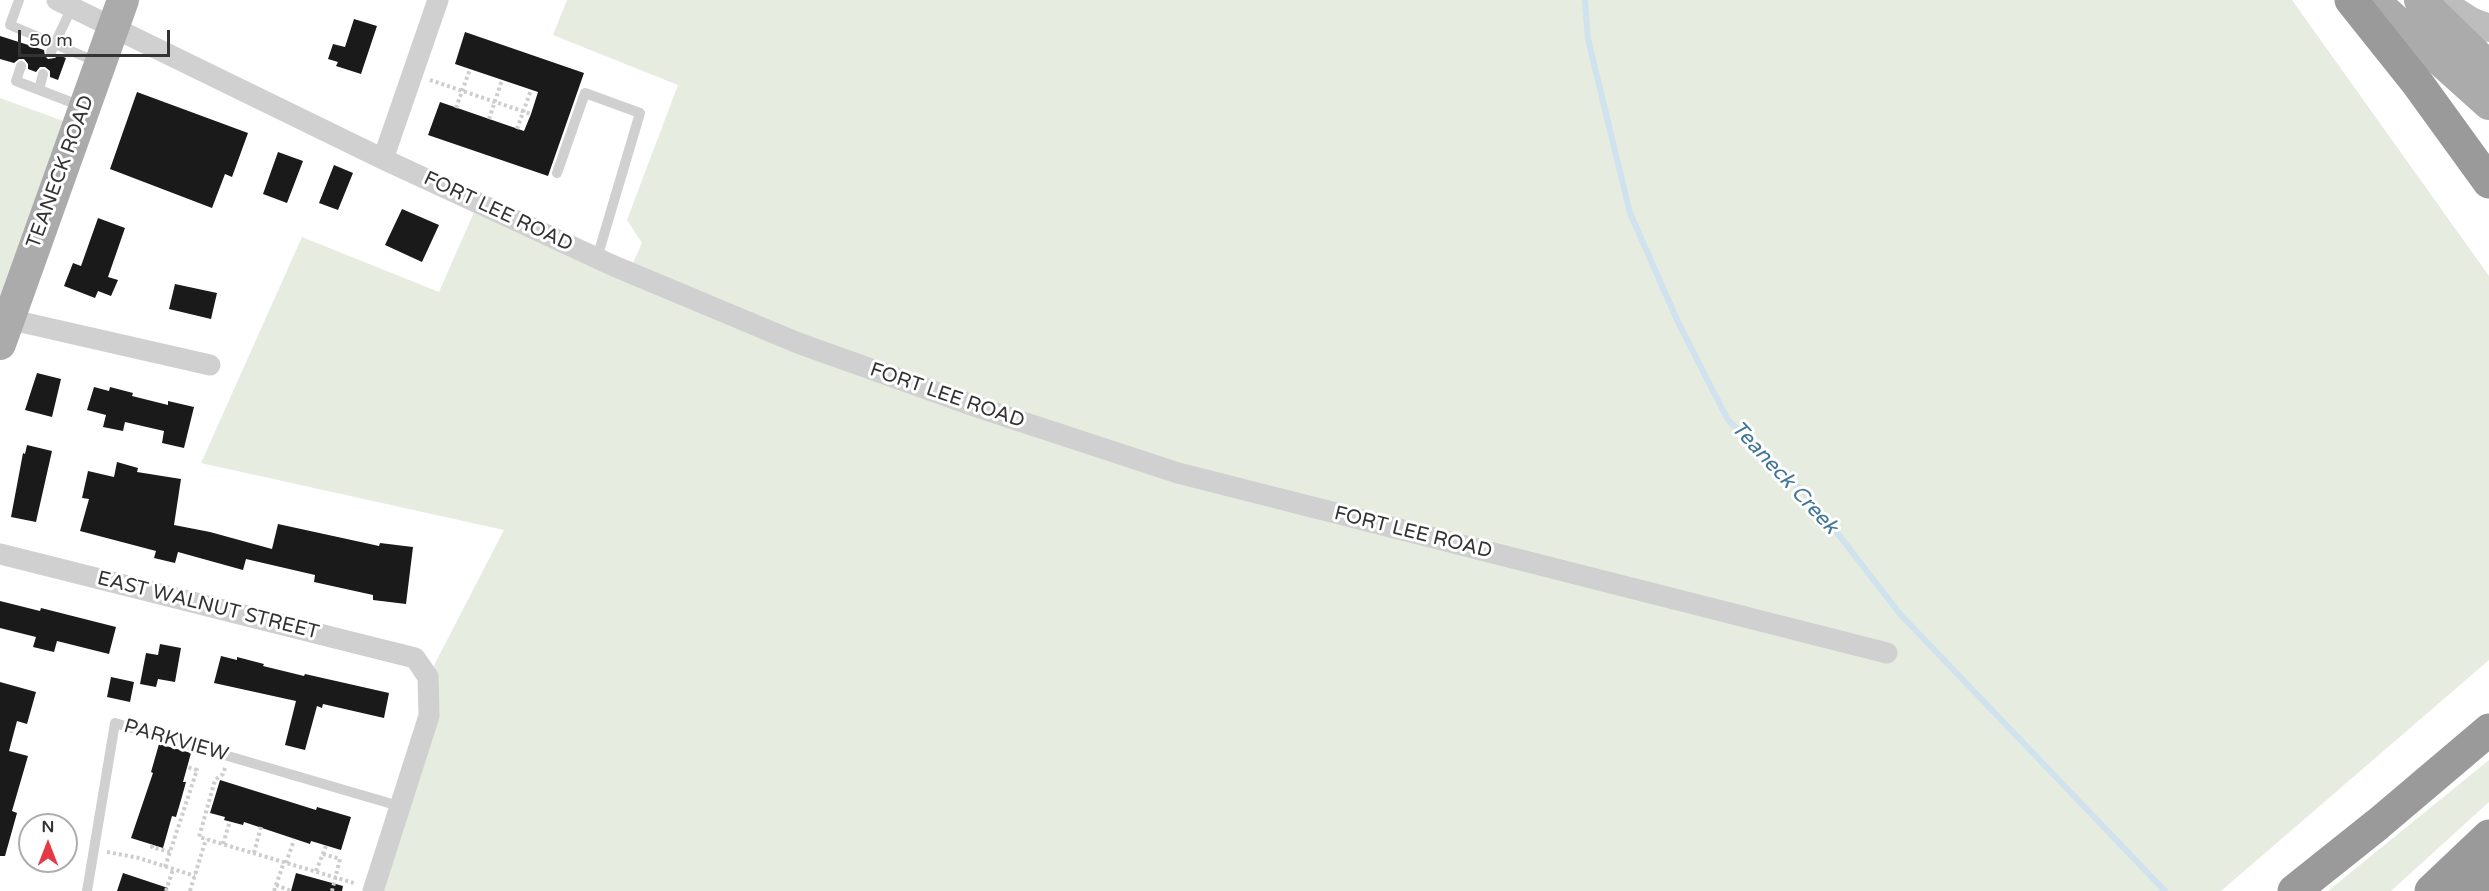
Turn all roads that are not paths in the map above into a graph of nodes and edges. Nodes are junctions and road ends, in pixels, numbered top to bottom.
1 (19, 0) edge
2 (438, 0) edge
3 (2351, 0) edge
4 (2373, 0) edge
5 (2420, 0) edge
6 (2438, 0) edge
7 (64, 3) edge
8 (118, 13) edge
9 (2489, 28) edge
10 (52, 48) junction
11 (100, 64) junction
12 (21, 66) dead end
13 (2489, 67) edge
14 (43, 75) dead end
15 (39, 90) junction
16 (2489, 104) edge
17 (84, 108) junction
18 (383, 159) junction
19 (557, 173) dead end
20 (2489, 182) edge
21 (605, 262) junction
22 (4, 331) edge
23 (210, 365) dead end
24 (0, 554) edge
25 (1887, 653) dead end
26 (2485, 732) edge
27 (399, 806) junction
28 (2489, 836) edge
29 (2489, 873) edge
30 (87, 891) edge
31 (373, 891) edge
32 (2294, 891) edge
33 (2431, 891) edge
34 (2471, 891) edge

1 - 10 lane
2 - 18 street
3 - 20 highway
4 - 16 main road
5 - 13 main road
6 - 9 main road
7 - 8 street, FORT LEE ROAD
7 - 10 lane
8 - 11 main road, TEANECK ROAD
8 - 18 street, FORT LEE ROAD
10 - 11 lane
11 - 17 main road, TEANECK ROAD
12 - 15 lane
14 - 15 lane
15 - 17 lane
17 - 22 main road, TEANECK ROAD
18 - 21 street, FORT LEE ROAD
19 - 21 lane
21 - 25 street, FORT LEE ROAD
22 - 23 street
24 - 27 street, EAST WALNUT STREET
26 - 32 highway
27 - 30 lane, PARKVIEW
27 - 31 street
28 - 33 highway
29 - 34 highway

